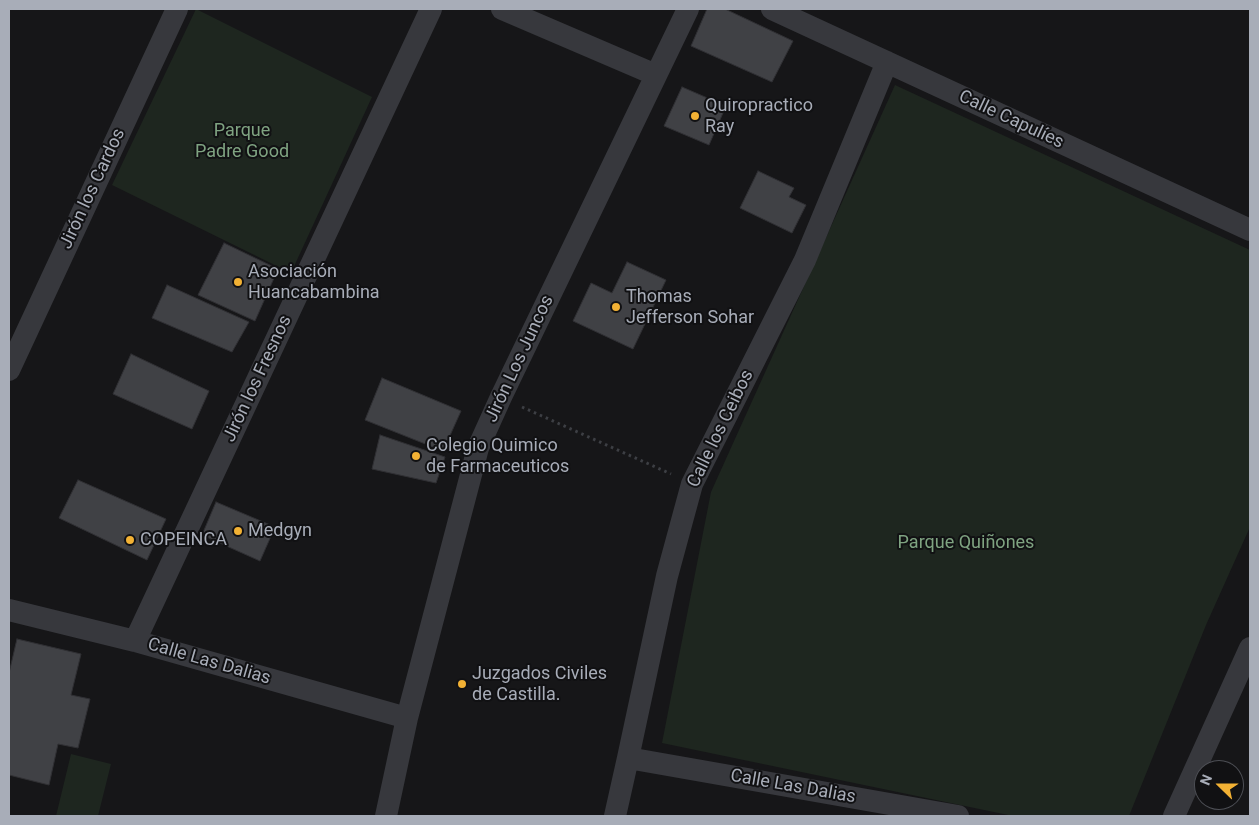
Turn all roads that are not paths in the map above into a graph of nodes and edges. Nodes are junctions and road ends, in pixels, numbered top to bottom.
1 (177, 9) edge
2 (431, 9) edge
3 (502, 9) edge
4 (688, 9) edge
5 (772, 9) edge
6 (887, 62) junction
7 (656, 75) junction
8 (1250, 230) edge
9 (9, 370) edge
10 (9, 610) edge
11 (135, 641) junction
12 (1250, 648) edge
13 (407, 718) junction
14 (628, 758) junction
15 (386, 816) edge
16 (615, 816) edge
17 (958, 816) edge
18 (1174, 816) edge

1 - 9 street, Jirón los Cardos
2 - 11 street, Jirón los Fresnos
3 - 7 street
4 - 7 street, Jirón Los Juncos
5 - 6 street, Calle Capulíes
6 - 8 street, Calle Capulíes
6 - 14 street, Calle los Ceibos
7 - 13 street, Jirón Los Juncos
10 - 11 street, Calle Las Dalias
11 - 13 street, Calle Las Dalias
12 - 18 street
13 - 15 street, Jirón Los Juncos
14 - 16 street, Calle los Ceibos
14 - 17 street, Calle Las Dalias

